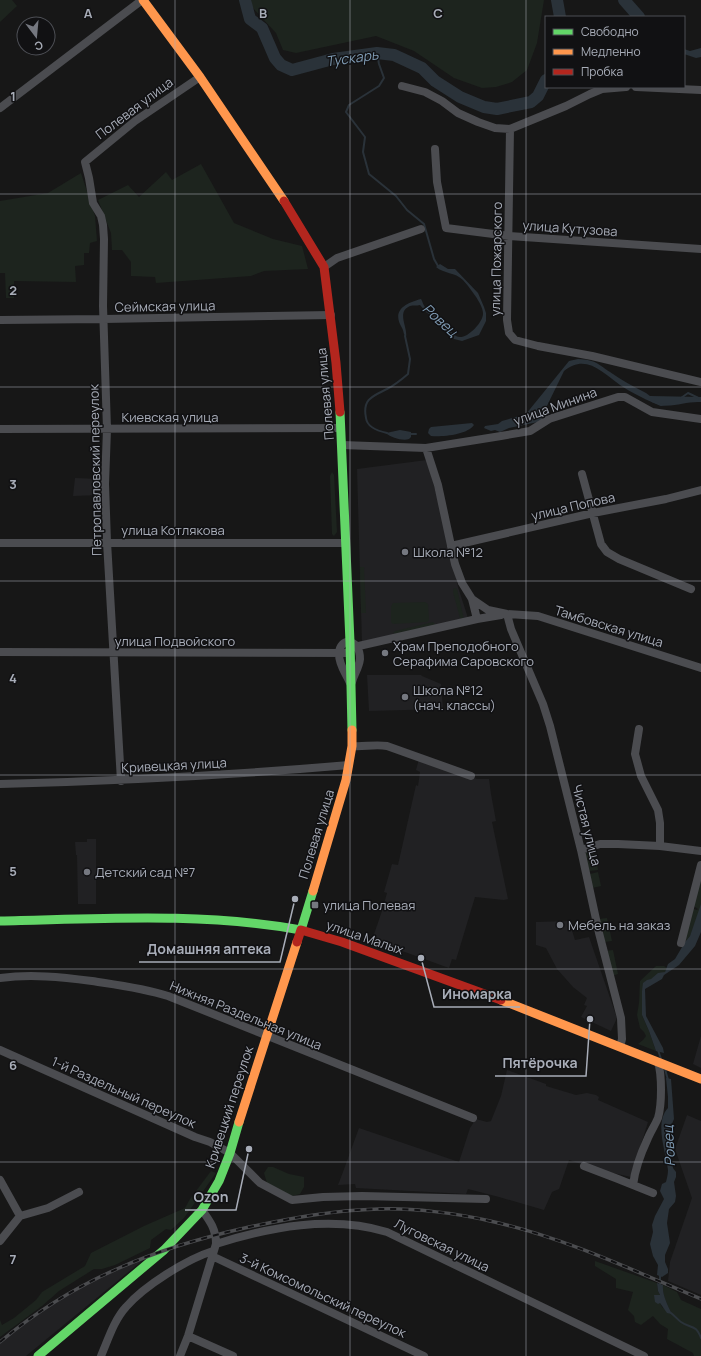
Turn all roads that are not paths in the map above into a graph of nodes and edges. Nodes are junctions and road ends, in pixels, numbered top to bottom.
1 (143, 0) edge
2 (200, 77) junction
3 (402, 86) dead end
4 (614, 88) edge
5 (658, 88) edge
6 (701, 90) edge
7 (0, 108) edge
8 (510, 129) junction
9 (434, 149) dead end
10 (85, 162) joint
11 (421, 229) dead end
12 (509, 236) junction
13 (701, 249) edge
14 (324, 266) junction
15 (331, 315) junction
16 (104, 319) junction
17 (0, 320) edge
18 (701, 382) edge
19 (701, 419) edge
20 (340, 428) junction
21 (0, 429) edge
22 (107, 429) junction
23 (342, 445) junction
24 (426, 448) junction
25 (582, 474) dead end
26 (701, 490) edge
27 (593, 513) junction
28 (107, 542) junction
29 (0, 543) edge
30 (346, 543) junction
31 (451, 546) junction
32 (691, 589) dead end
33 (472, 599) junction
34 (507, 614) junction
35 (477, 619) junction
36 (352, 648) junction
37 (0, 652) edge
38 (114, 652) junction
39 (339, 654) junction
40 (701, 668) edge
41 (351, 686) junction
42 (639, 729) dead end
43 (352, 746) junction
44 (349, 765) junction
45 (471, 776) dead end
46 (121, 780) junction
47 (0, 784) edge
48 (660, 846) junction
49 (581, 850) junction
50 (701, 850) edge
51 (701, 865) edge
52 (0, 921) edge
53 (301, 930) junction
54 (681, 943) dead end
55 (0, 978) edge
56 (266, 1036) junction
57 (620, 1047) junction
58 (0, 1050) edge
59 (658, 1062) junction
60 (701, 1079) edge
61 (473, 1118) dead end
62 (230, 1153) junction
63 (584, 1166) dead end
64 (0, 1180) edge
65 (633, 1185) junction
66 (79, 1192) dead end
67 (653, 1193) dead end
68 (486, 1199) dead end
69 (202, 1210) junction
70 (20, 1216) junction
71 (0, 1240) edge
72 (213, 1250) junction
73 (188, 1336) junction
74 (38, 1356) edge
75 (101, 1356) edge
76 (180, 1356) edge
77 (233, 1356) edge
78 (424, 1356) edge
79 (644, 1356) edge

1 - 2 street, Полевая улица
1 - 7 street, Полевая улица
2 - 10 street, Полевая улица
2 - 14 street, Полевая улица
3 - 8 street
4 - 8 street
5 - 6 street
8 - 12 street, улица Пожарского
9 - 12 street, улица Кутузова
10 - 16 street, Петропавловский переулок
11 - 14 street
12 - 13 street, улица Кутузова
12 - 18 street, улица Пожарского
14 - 15 street, Полевая улица
15 - 16 street, Сеймская улица
15 - 20 street, Полевая улица
16 - 17 street, Сеймская улица
16 - 22 street, Петропавловский переулок
19 - 24 street, улица Минина
20 - 22 street, Киевская улица
20 - 23 street, Полевая улица
21 - 22 street, Киевская улица
22 - 28 street, Петропавловский переулок
23 - 24 street, улица Минина
23 - 30 street, Полевая улица
24 - 31 street, Тамбовская улица
25 - 27 street
26 - 27 street, улица Попова
27 - 31 street, улица Попова
27 - 32 street
28 - 29 street, улица Котлякова
28 - 30 street, улица Котлякова
28 - 38 street, Петропавловский переулок
30 - 36 street, Полевая улица
31 - 33 street, Тамбовская улица
33 - 34 street, Тамбовская улица
33 - 35 street, Тамбовская улица
34 - 35 street, Тамбовская улица
34 - 40 street, Тамбовская улица
34 - 49 street, Чистая улица
35 - 36 street, Тамбовская улица
36 - 39 street
36 - 41 street, Полевая улица
37 - 38 street, улица Подвойского
38 - 39 street, улица Подвойского
38 - 46 street, Петропавловский переулок
39 - 41 street
41 - 43 street, Полевая улица
42 - 48 street
43 - 44 street, Полевая улица
43 - 45 street
44 - 46 street, Кривецкая улица
44 - 53 street, Полевая улица
46 - 47 street, Кривецкая улица
48 - 49 street
48 - 50 street
49 - 57 street, Чистая улица
51 - 54 street
52 - 53 street, улица Малых
53 - 56 street, Кривецкий переулок
53 - 57 street, улица Малых
55 - 56 street, Нижняя Раздельная улица
56 - 61 street, Нижняя Раздельная улица
56 - 62 street, Кривецкий переулок
57 - 59 street, улица Малых
58 - 62 street, 1-й Раздельный переулок
59 - 60 street, улица Малых
59 - 65 street
62 - 68 street, 1-й Раздельный переулок
62 - 69 street, Кривецкий переулок
63 - 65 street
64 - 70 street
65 - 67 street
66 - 70 street
69 - 72 street
69 - 74 street, Кривецкий переулок
70 - 71 street
72 - 73 street
72 - 75 street, Луговская улица
72 - 78 street, 3-й Комсомольский переулок
72 - 79 street, Луговская улица
73 - 76 street
73 - 77 street

